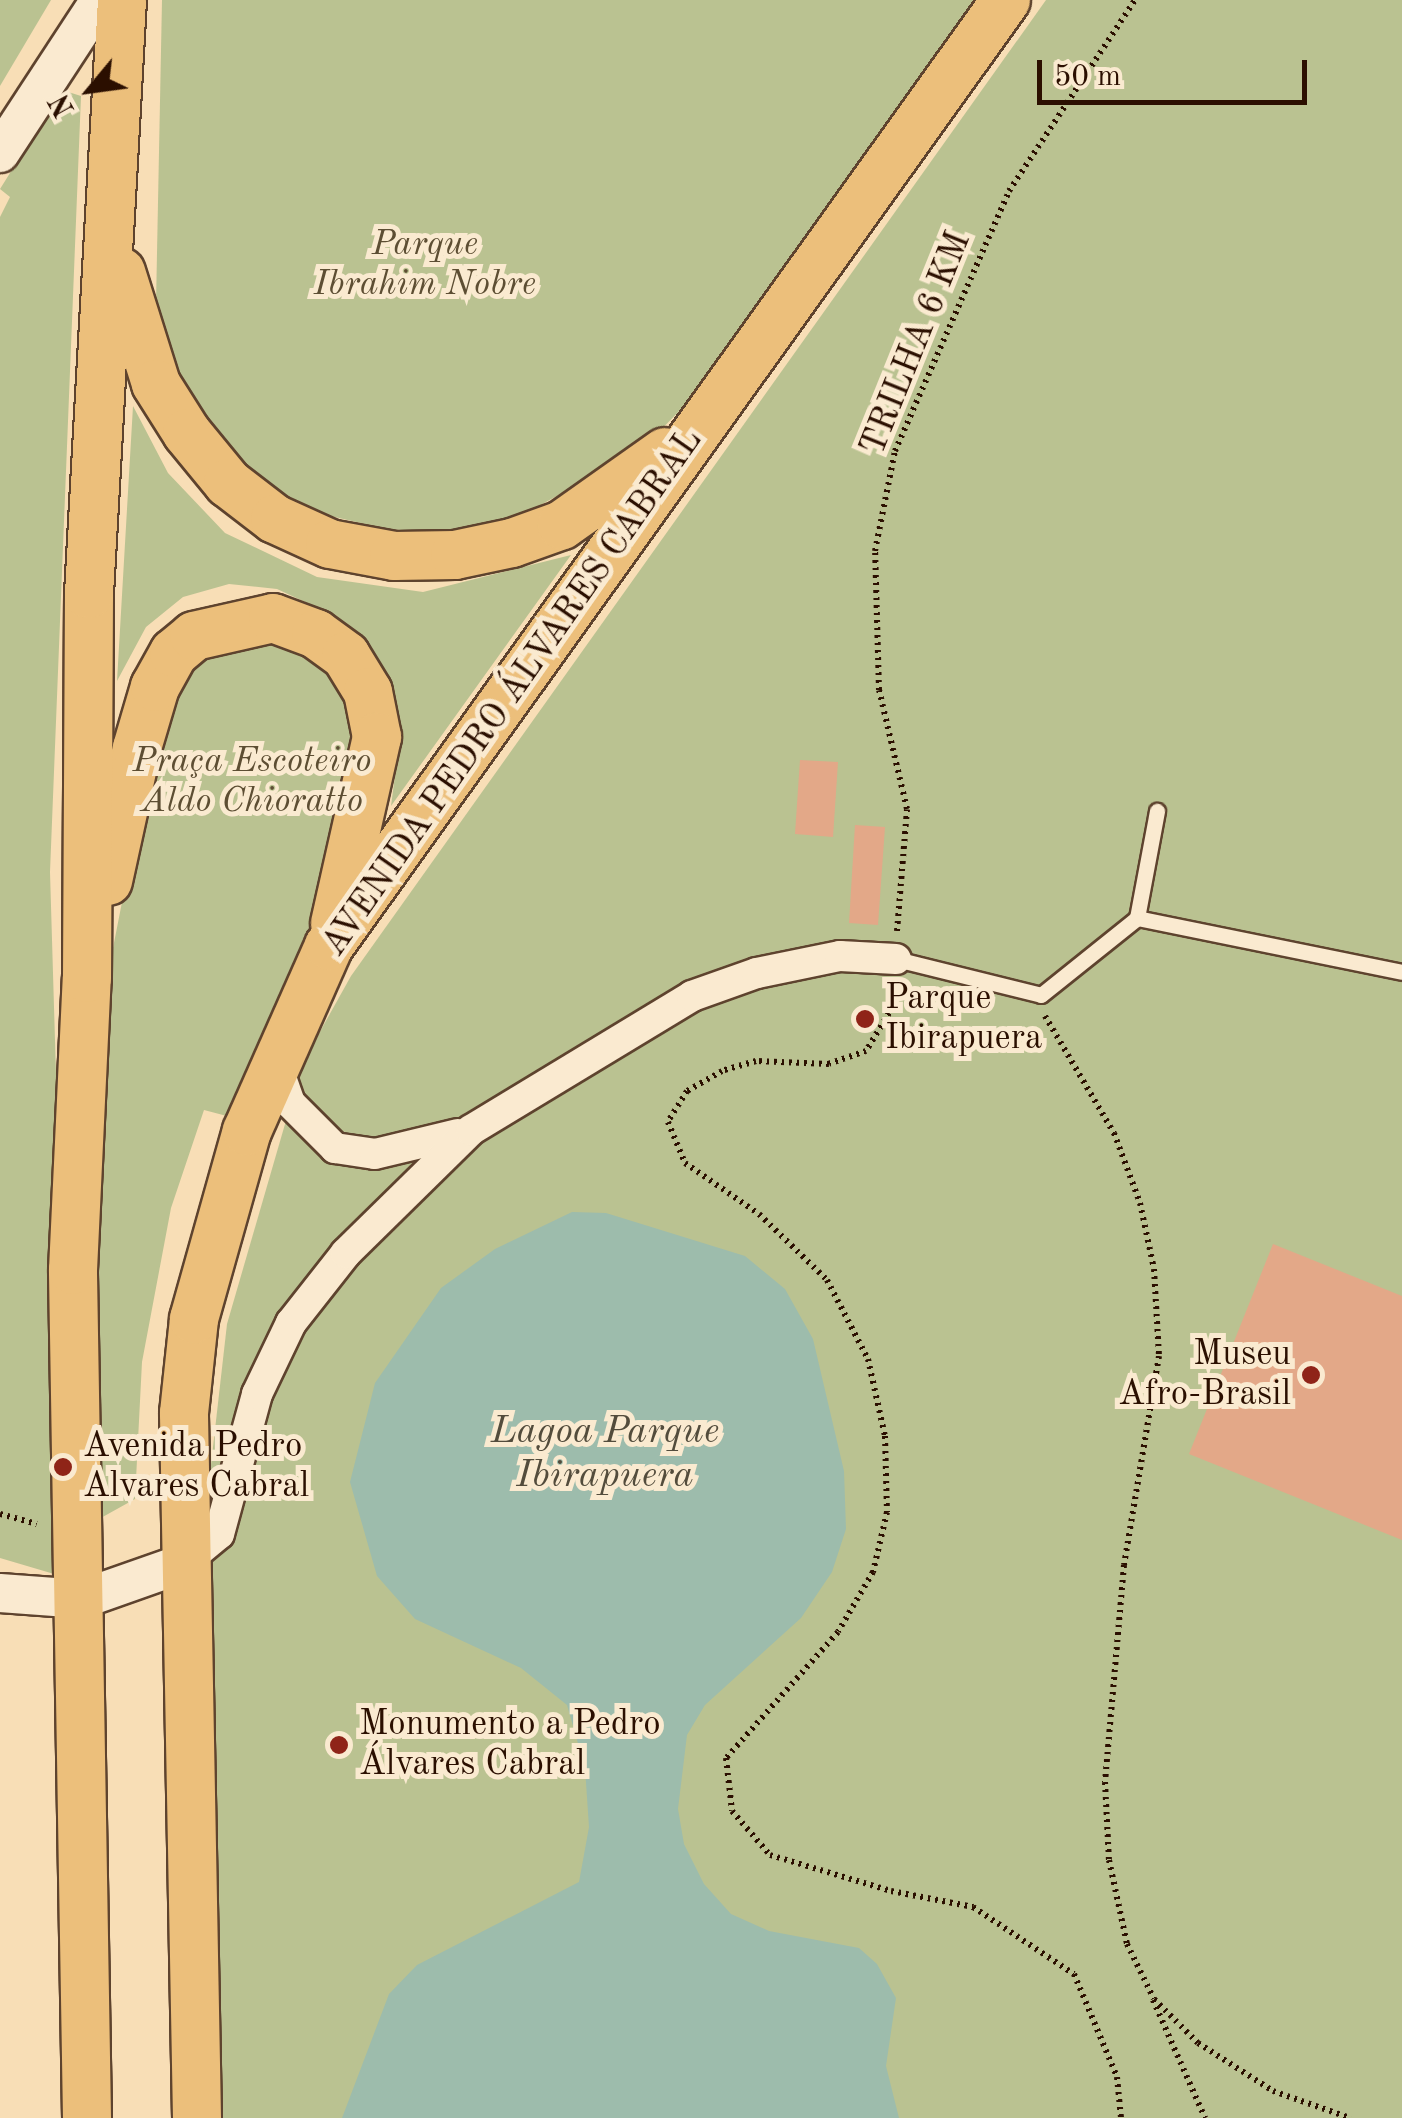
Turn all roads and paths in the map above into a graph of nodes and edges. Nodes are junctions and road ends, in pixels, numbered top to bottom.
1 (100, 0) edge
2 (122, 0) edge
3 (1006, 0) edge
4 (1135, 0) edge
5 (0, 153) edge
6 (110, 225) junction
7 (707, 418) junction
8 (1157, 811) dead end
9 (1137, 918) junction
10 (897, 924) dead end
11 (329, 946) junction
12 (896, 958) joint
13 (1402, 972) edge
14 (88, 978) junction
15 (1016, 988) junction
16 (889, 1013) dead end
17 (276, 1063) junction
18 (471, 1130) junction
19 (184, 1563) junction
20 (0, 1592) edge
21 (82, 1599) junction
22 (1145, 1982) junction
23 (87, 2118) edge
24 (196, 2118) edge
25 (1121, 2118) edge
26 (1204, 2118) edge
27 (1350, 2118) edge

1 - 5 street
2 - 6 main road
3 - 7 main road, AVENIDA PEDRO ÁLVARES CABRAL
4 - 10 path, TRILHA 6 KM
6 - 7 main road
6 - 14 main road
7 - 11 main road, AVENIDA PEDRO ÁLVARES CABRAL
8 - 9 lane
9 - 13 lane
9 - 15 lane
11 - 14 main road
11 - 17 main road, AVENIDA PEDRO ÁLVARES CABRAL
12 - 15 lane
12 - 18 street
14 - 21 main road
15 - 22 path
16 - 25 path
17 - 18 street
17 - 19 main road, AVENIDA PEDRO ÁLVARES CABRAL
18 - 19 street
19 - 21 street
19 - 24 main road, AVENIDA PEDRO ÁLVARES CABRAL
20 - 21 street
21 - 23 main road
22 - 26 path
22 - 27 path

